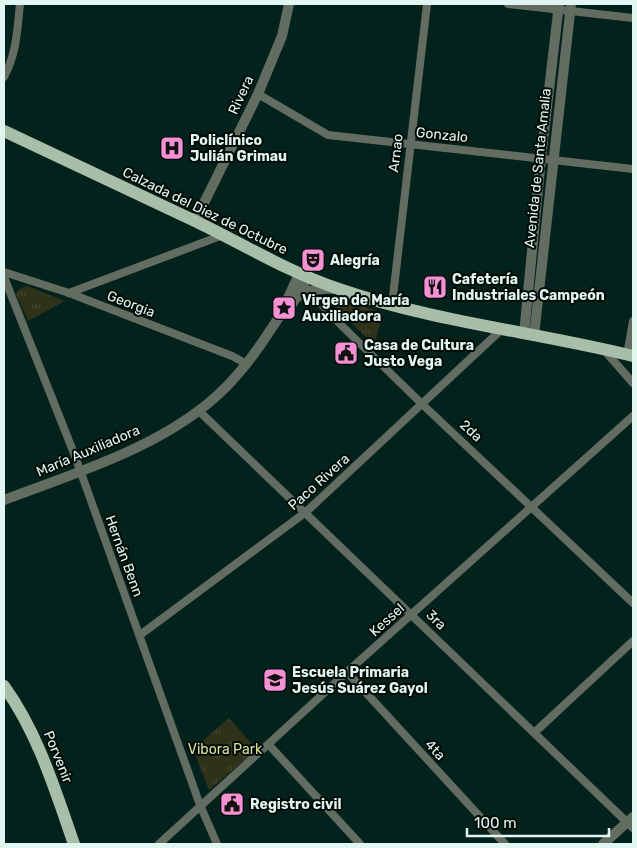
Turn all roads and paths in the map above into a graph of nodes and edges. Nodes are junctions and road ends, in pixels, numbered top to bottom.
1 (20, 4) edge
2 (289, 4) edge
3 (427, 4) edge
4 (508, 4) edge
5 (559, 7) edge
6 (570, 7) edge
7 (633, 18) edge
8 (4, 78) edge
9 (258, 94) junction
10 (4, 131) edge
11 (410, 145) junction
12 (541, 158) junction
13 (553, 159) junction
14 (633, 169) edge
15 (195, 221) junction
16 (223, 235) junction
17 (4, 272) edge
18 (4, 277) edge
19 (303, 282) junction
20 (69, 294) junction
21 (392, 305) junction
22 (281, 314) junction
23 (633, 321) edge
24 (500, 330) junction
25 (529, 335) junction
26 (604, 350) junction
27 (630, 356) edge
28 (247, 364) junction
29 (633, 383) edge
30 (422, 404) junction
31 (199, 410) junction
32 (633, 416) edge
33 (80, 472) junction
34 (4, 500) edge
35 (532, 508) junction
36 (306, 512) junction
37 (633, 603) edge
38 (412, 614) junction
39 (140, 635) junction
40 (633, 641) edge
41 (347, 672) junction
42 (4, 686) edge
43 (535, 732) junction
44 (269, 744) junction
45 (200, 805) junction
46 (631, 822) edge
47 (217, 843) edge
48 (74, 844) edge
49 (159, 844) edge
50 (360, 844) edge
51 (505, 844) edge
52 (603, 844) edge

1 - 8 street
2 - 9 street, Rivera
3 - 11 street, Arnao
4 - 5 street
5 - 6 street
5 - 12 street, Avenida de Santa Amalia
6 - 7 street
6 - 13 street, Avenida de Santa Amalia
9 - 11 street, Gonzalo
9 - 15 street, Rivera
10 - 15 main road, Calzada del Diez de Octubre
11 - 12 street, Gonzalo
11 - 21 street, Arnao
12 - 13 street, Gonzalo
12 - 25 street, Avenida de Santa Amalia
13 - 14 street, Gonzalo
13 - 25 street, Avenida de Santa Amalia
15 - 16 main road, Calzada del Diez de Octubre
16 - 19 main road, Calzada del Diez de Octubre
16 - 20 street
17 - 20 street, Georgia
18 - 33 street, Hernán Benn
19 - 21 main road, Calzada del Diez de Octubre
19 - 22 street, María Auxiliadora
19 - 22 street, María Auxiliadora
19 - 30 street, 2da
20 - 28 street, Georgia
21 - 24 main road, Calzada del Diez de Octubre
22 - 28 street, María Auxiliadora
23 - 27 street
24 - 25 main road, Calzada del Diez de Octubre
24 - 30 street, Paco Rivera
25 - 26 main road, Calzada del Diez de Octubre
26 - 27 main road, Calzada del Diez de Octubre
26 - 29 street
28 - 31 street, María Auxiliadora
30 - 35 street, 2da
30 - 36 street, Paco Rivera
31 - 33 street, María Auxiliadora
31 - 36 street, 3ra
32 - 35 street, Kessel
33 - 34 street, María Auxiliadora
33 - 39 street, Hernán Benn
35 - 37 street, 2da
35 - 38 street, Kessel
36 - 38 street, 3ra
36 - 39 street, Paco Rivera
38 - 41 street, Kessel
38 - 43 street, 3ra
39 - 45 street, Hernán Benn
40 - 43 street
41 - 44 street, Kessel
41 - 51 street, 4ta
42 - 48 main road, Porvenir
43 - 46 street, 3ra
44 - 45 street, Kessel
44 - 50 street
45 - 47 street, Hernán Benn
45 - 49 street, Kessel
46 - 52 street

